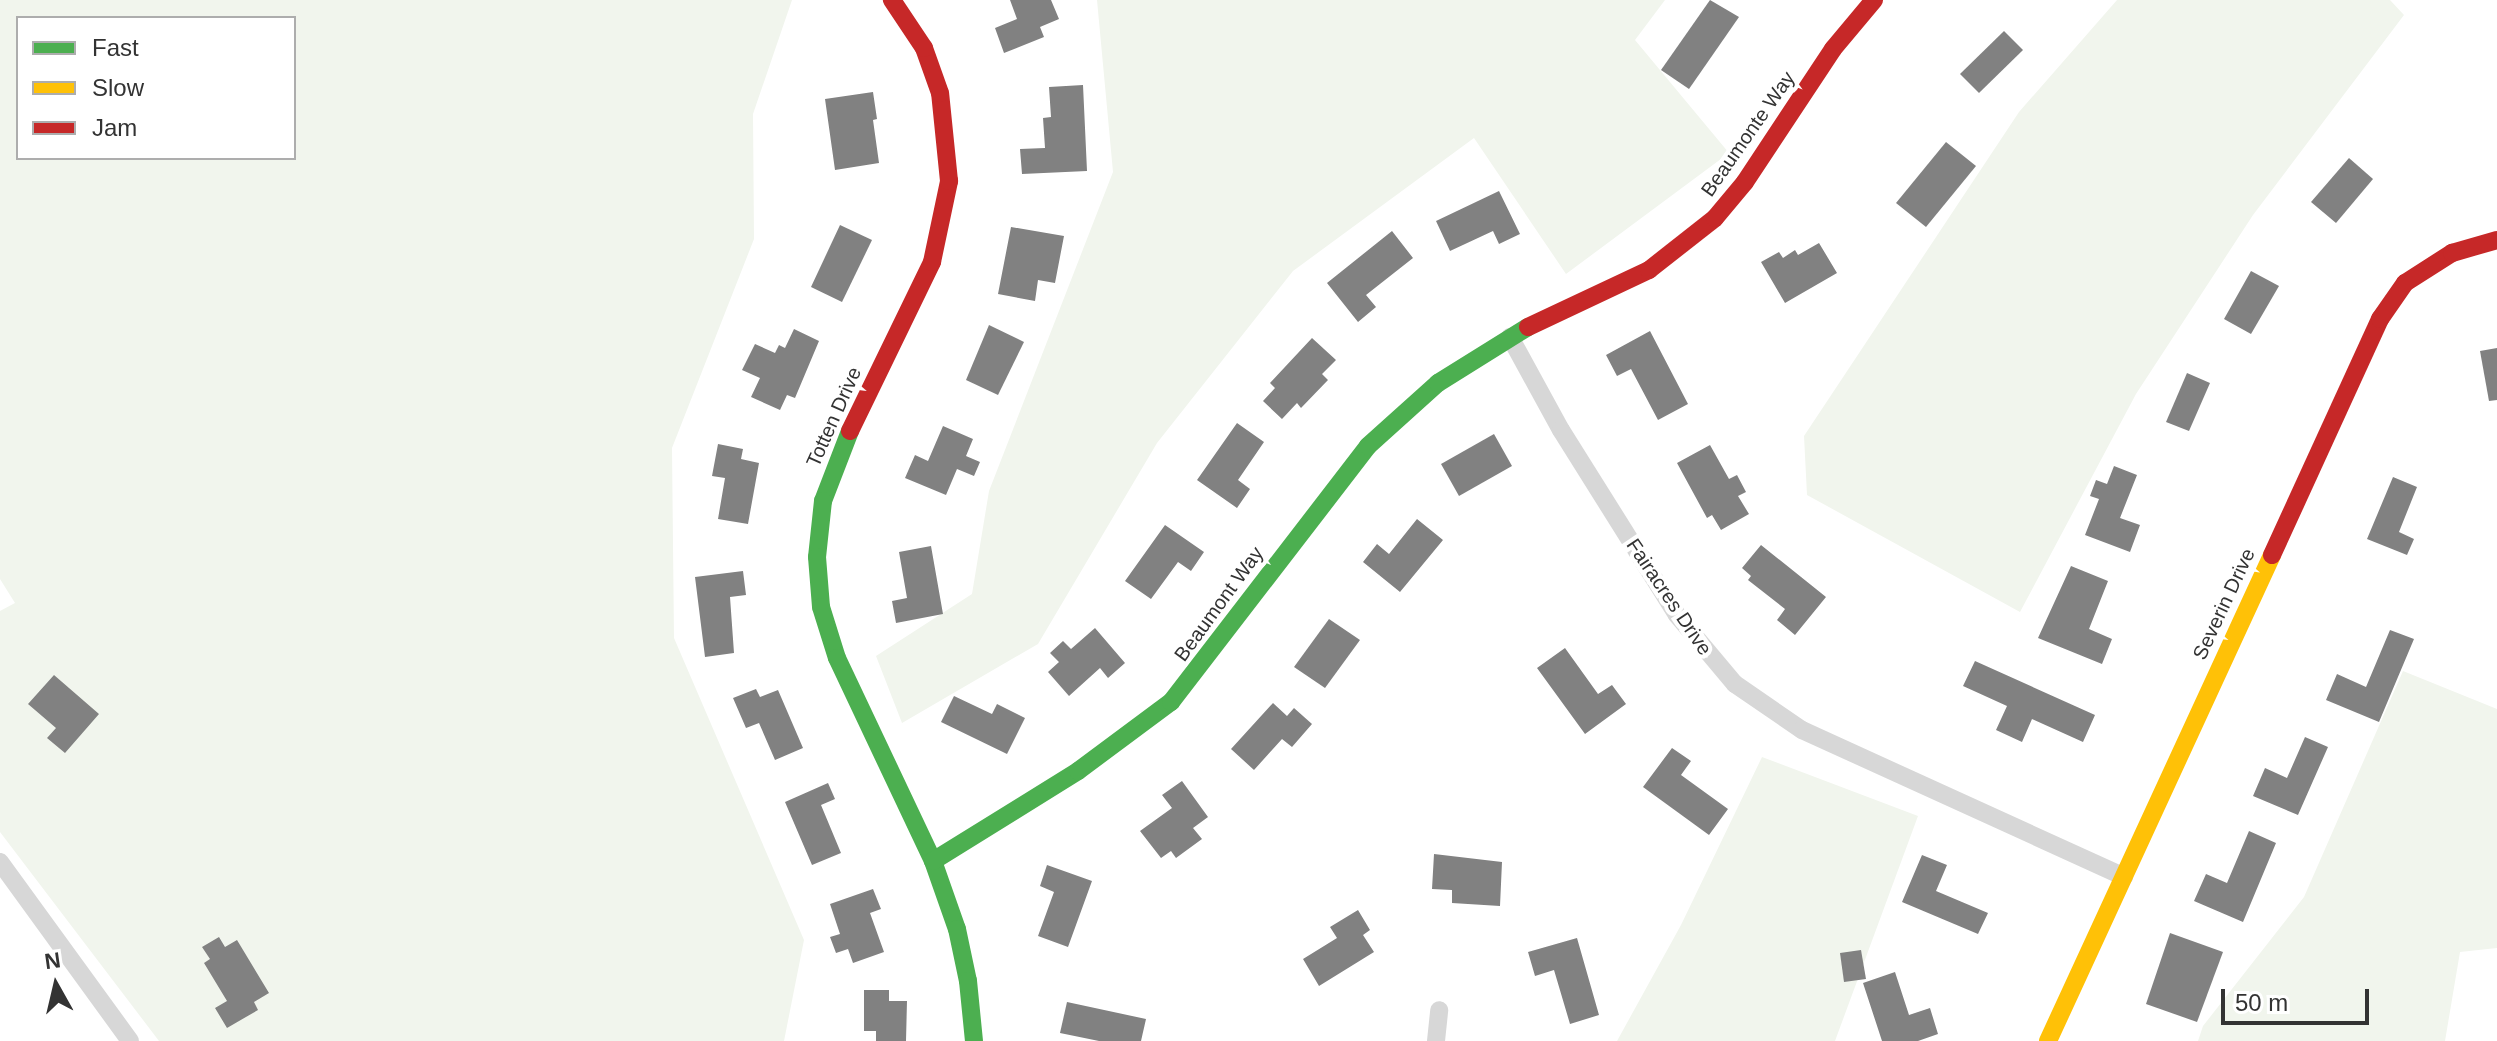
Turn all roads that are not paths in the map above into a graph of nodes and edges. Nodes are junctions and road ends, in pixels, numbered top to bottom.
1 (892, 0) edge
2 (1874, 0) edge
3 (2497, 240) edge
4 (1510, 337) junction
5 (933, 861) junction
6 (0, 862) edge
7 (2124, 877) junction
8 (1439, 1010) dead end
9 (130, 1041) edge
10 (974, 1041) edge
11 (1436, 1041) edge
12 (2048, 1041) edge

1 - 5 street, Totten Drive
2 - 4 street, Beaumonte Way
3 - 7 street, Severin Drive
4 - 5 street, Beaumont Way
4 - 7 street, Fairacres Drive
5 - 10 street, Totten Drive
6 - 9 street
7 - 12 street, Severin Drive
8 - 11 street

